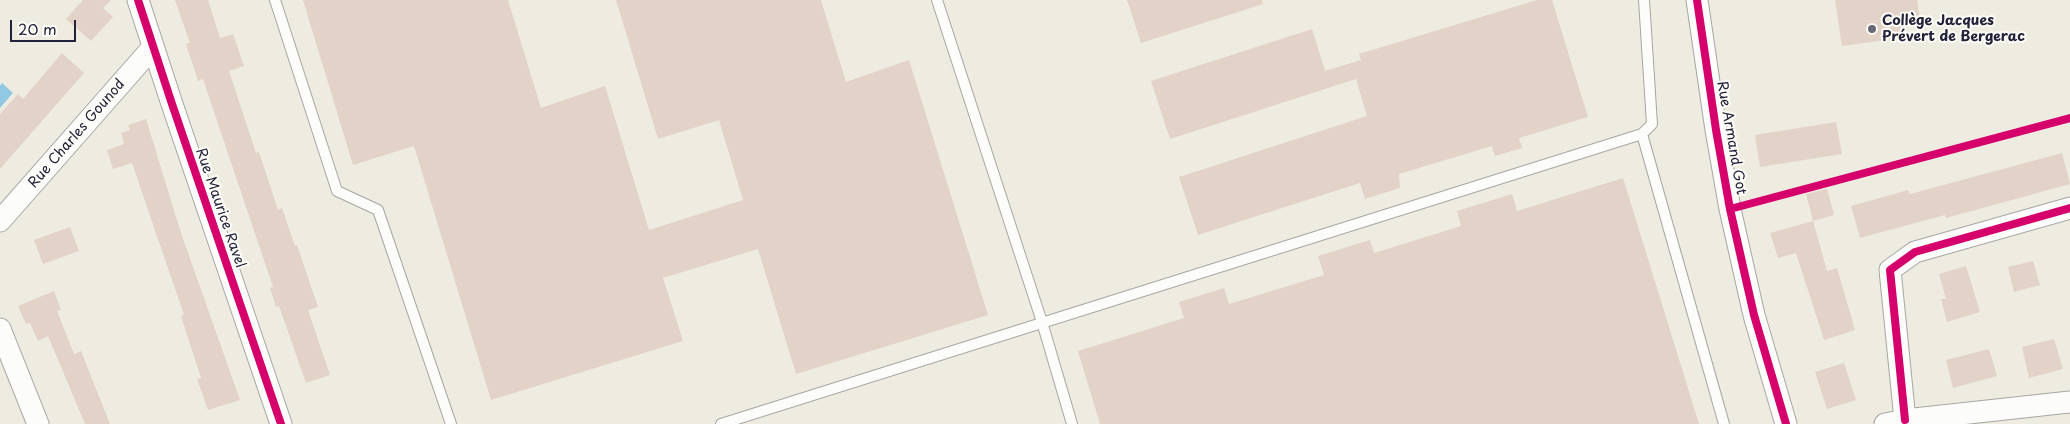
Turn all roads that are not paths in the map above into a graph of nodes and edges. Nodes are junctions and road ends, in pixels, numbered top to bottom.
1 (138, 0) edge
2 (275, 0) edge
3 (937, 0) edge
4 (1644, 0) edge
5 (1697, 0) edge
6 (153, 47) junction
7 (1642, 134) junction
8 (2070, 208) edge
9 (0, 220) edge
10 (1042, 322) junction
11 (0, 329) edge
12 (2070, 402) edge
13 (1895, 422) edge
14 (38, 424) edge
15 (281, 424) edge
16 (451, 424) edge
17 (721, 424) edge
18 (1072, 424) edge
19 (1724, 424) edge
20 (1786, 424) edge

1 - 6 street, Rue Maurice Ravel
2 - 16 lane
3 - 10 lane
4 - 7 lane
5 - 20 street, Rue Armand Got
6 - 9 street, Rue Charles Gounod
6 - 15 street, Rue Maurice Ravel
7 - 10 lane
7 - 19 lane
8 - 13 street
10 - 17 lane
10 - 18 lane
11 - 14 street
12 - 13 street

